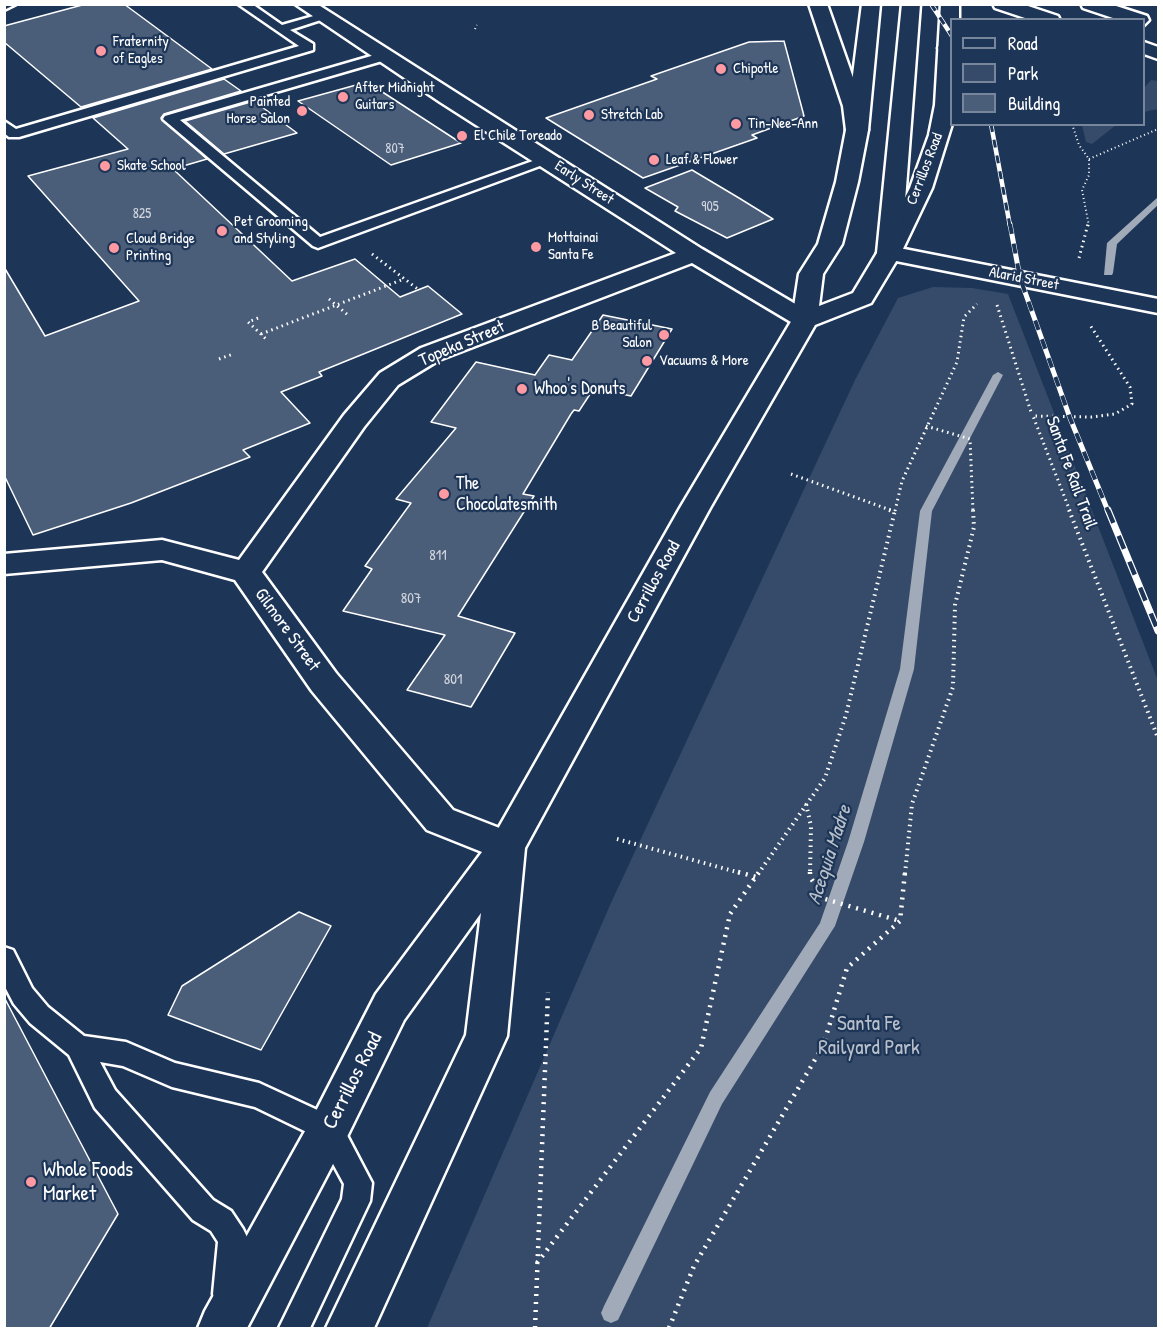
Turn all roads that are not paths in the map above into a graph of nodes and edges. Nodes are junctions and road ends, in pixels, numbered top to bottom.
1 (244, 4) edge
2 (304, 4) edge
3 (818, 4) edge
4 (871, 4) edge
5 (911, 4) edge
6 (950, 4) edge
7 (1002, 4) edge
8 (1014, 4) edge
9 (1090, 4) edge
10 (1137, 4) edge
11 (1158, 11) edge
12 (324, 17) junction
13 (1005, 18) edge
14 (1032, 18) edge
15 (1041, 18) edge
16 (1042, 18) edge
17 (1136, 18) edge
18 (280, 29) junction
19 (950, 44) edge
20 (385, 56) junction
21 (4, 125) edge
22 (857, 130) junction
23 (549, 160) junction
24 (889, 253) junction
25 (694, 254) junction
26 (1158, 306) edge
27 (806, 320) junction
28 (4, 564) edge
29 (246, 572) junction
30 (507, 847) junction
31 (4, 958) edge
32 (78, 1047) junction
33 (329, 1129) junction
34 (223, 1325) edge
35 (294, 1329) edge
36 (350, 1329) edge

1 - 18 lane
2 - 12 main road, Early Street
3 - 22 main road
4 - 22 main road, Cerrillos Road
5 - 24 main road
6 - 19 main road, Cerrillos Road
7 - 15 main road
8 - 16 main road
9 - 17 main road
10 - 11 main road
12 - 18 lane
12 - 20 main road, Early Street
13 - 14 main road
18 - 21 lane
19 - 24 main road, Cerrillos Road
20 - 23 main road, Early Street
20 - 23 lane
22 - 27 main road, Cerrillos Road
23 - 25 main road, Early Street
24 - 26 main road, Alarid Street
24 - 27 main road, Cerrillos Road
25 - 27 main road, Early Street
25 - 29 main road, Topeka Street
27 - 30 main road, Cerrillos Road
28 - 29 main road, Gilmore Street
29 - 30 main road, Gilmore Street
30 - 33 main road, Cerrillos Road
30 - 36 main road, Cerrillos Road
31 - 32 lane
32 - 33 lane
32 - 34 lane
33 - 34 main road, Cerrillos Road
33 - 35 lane

